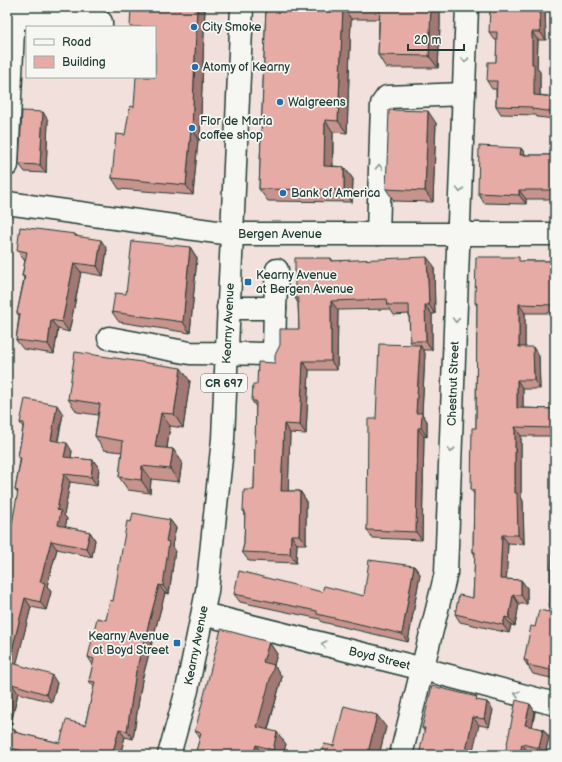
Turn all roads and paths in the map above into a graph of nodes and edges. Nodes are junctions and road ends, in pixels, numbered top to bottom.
1 (242, 7) edge
2 (467, 7) edge
3 (13, 12) edge
4 (101, 26) edge
5 (464, 94) junction
6 (7, 165) edge
7 (7, 203) edge
8 (231, 234) junction
9 (378, 234) junction
10 (459, 234) junction
11 (555, 234) edge
12 (277, 270) dead end
13 (228, 308) junction
14 (275, 308) junction
15 (109, 338) dead end
16 (225, 353) junction
17 (203, 614) junction
18 (423, 669) junction
19 (555, 704) edge
20 (169, 755) edge
21 (401, 755) edge

1 - 8 street, Kearny Avenue / CR 697
2 -> 5 street, Chestnut Street
3 - 4 street
3 - 6 street
9 -> 5 street
5 -> 10 street, Chestnut Street
7 - 8 street, Bergen Avenue
8 - 9 street, Bergen Avenue
8 - 13 street, Kearny Avenue / CR 697
9 - 10 street, Bergen Avenue
10 - 11 street, Bergen Avenue
10 -> 18 street, Chestnut Street
12 - 14 street
13 - 14 street
13 - 16 street, Kearny Avenue / CR 697
14 - 16 street
15 - 16 street
16 - 17 street, Kearny Avenue / CR 697
18 -> 17 street, Boyd Street
17 - 20 street, Kearny Avenue / CR 697
19 -> 18 street, Boyd Street
18 - 21 street, Chestnut Street

